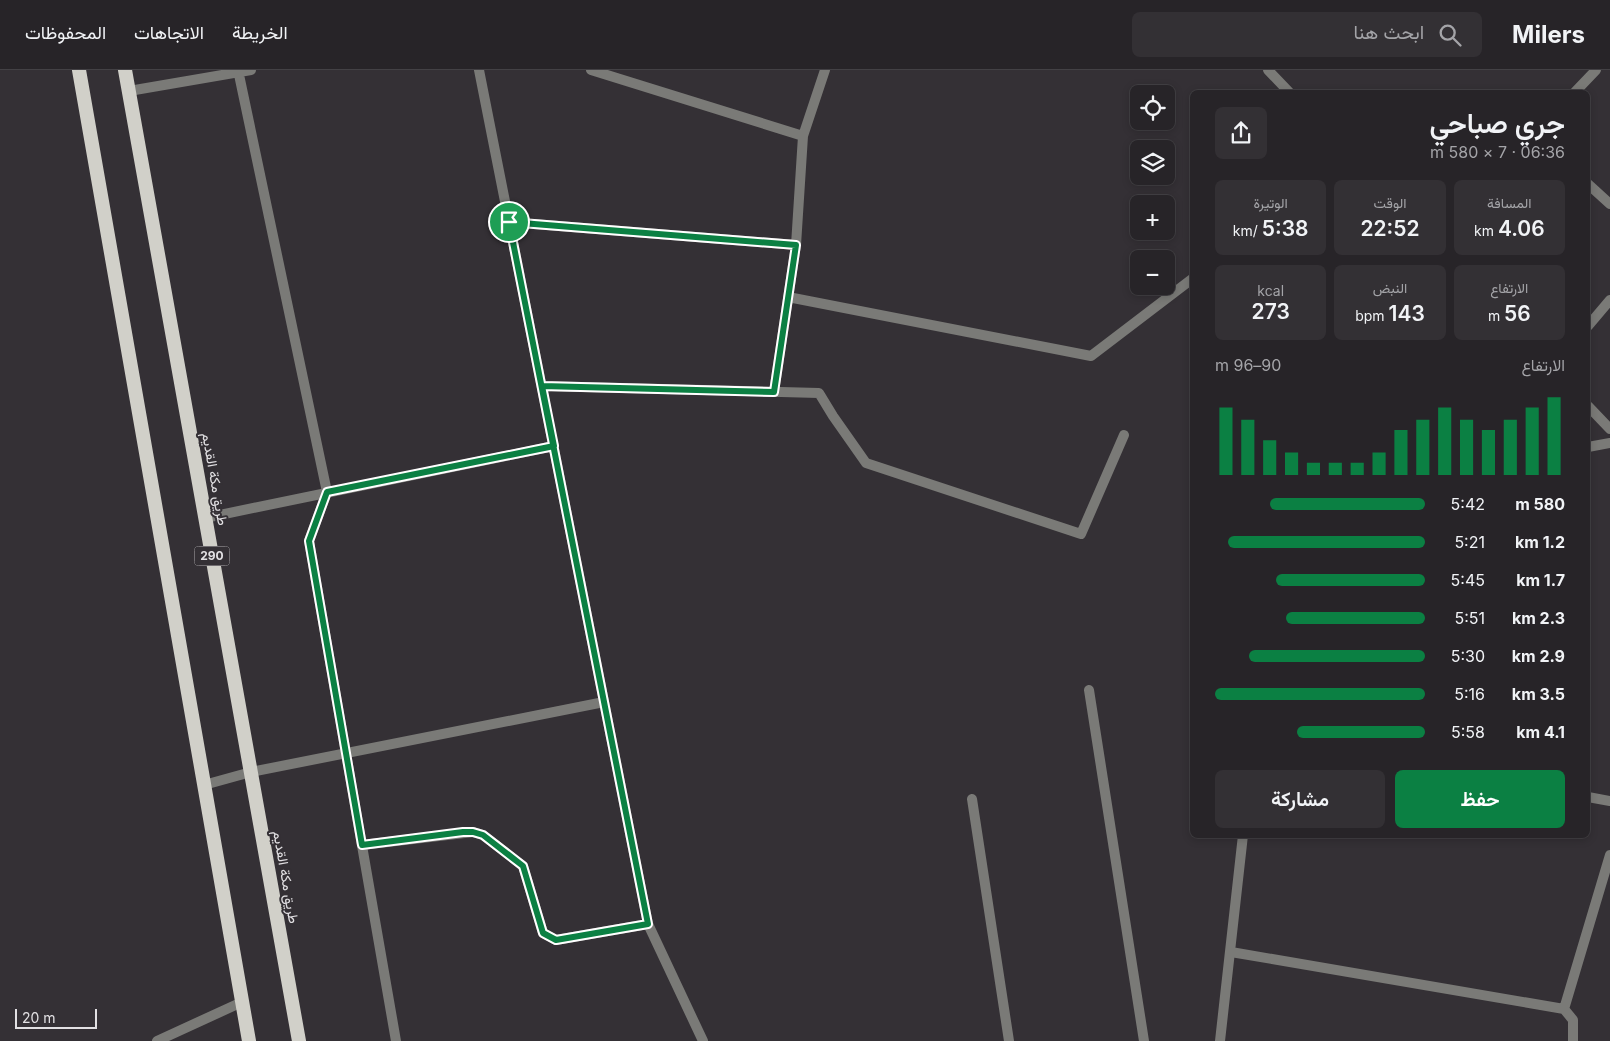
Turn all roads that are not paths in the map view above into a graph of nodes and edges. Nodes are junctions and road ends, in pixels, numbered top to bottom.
1 (79, 70) edge
2 (125, 70) edge
3 (251, 70) edge
4 (479, 70) edge
5 (591, 70) edge
6 (825, 70) edge
7 (1268, 70) edge
8 (1596, 70) edge
9 (239, 71) edge
10 (1287, 90) edge
11 (1577, 90) edge
12 (129, 91) junction
13 (803, 136) junction
14 (1590, 186) edge
15 (1610, 204) edge
16 (509, 222) junction
17 (796, 245) junction
18 (1190, 281) edge
19 (788, 297) junction
20 (1610, 300) edge
21 (1590, 324) edge
22 (542, 386) junction
23 (774, 392) junction
24 (1590, 408) edge
25 (1610, 429) edge
26 (1124, 435) dead end
27 (1610, 443) edge
28 (554, 446) junction
29 (1590, 447) edge
30 (327, 492) junction
31 (205, 518) junction
32 (1088, 690) dead end
33 (604, 702) junction
34 (346, 753) junction
35 (251, 772) junction
36 (204, 785) junction
37 (1590, 796) edge
38 (972, 799) dead end
39 (1610, 801) edge
40 (1243, 838) edge
41 (362, 845) junction
42 (1610, 855) edge
43 (648, 924) junction
44 (1232, 952) junction
45 (242, 1002) junction
46 (1564, 1008) junction
47 (157, 1041) edge
48 (249, 1041) edge
49 (299, 1041) edge
50 (396, 1041) edge
51 (703, 1041) edge
52 (1009, 1041) edge
53 (1144, 1041) edge
54 (1220, 1041) edge
55 (1573, 1041) edge

1 - 36 highway
2 - 12 highway, طريق مكة القديم / 290
3 - 9 street
4 - 16 street
5 - 13 street
6 - 13 street
7 - 10 street
8 - 11 street
9 - 12 street
9 - 30 street
12 - 31 highway, طريق مكة القديم / 290
13 - 17 street
14 - 15 street
16 - 17 street
16 - 22 street
17 - 19 street
18 - 19 street
19 - 23 street
20 - 21 street
22 - 23 street
22 - 28 street
23 - 26 street
24 - 25 street
27 - 29 street
28 - 30 street
28 - 33 street
30 - 31 street
30 - 34 street
31 - 35 highway, طريق مكة القديم / 290
32 - 53 street
33 - 34 street
33 - 43 street
34 - 35 street
34 - 41 street
35 - 36 street
35 - 49 highway, طريق مكة القديم / 290
36 - 45 highway
37 - 39 street
38 - 52 street
40 - 44 street
41 - 43 street
41 - 50 street
42 - 46 street
43 - 51 street
44 - 46 street
44 - 54 street
45 - 47 street
45 - 48 highway
46 - 55 street

